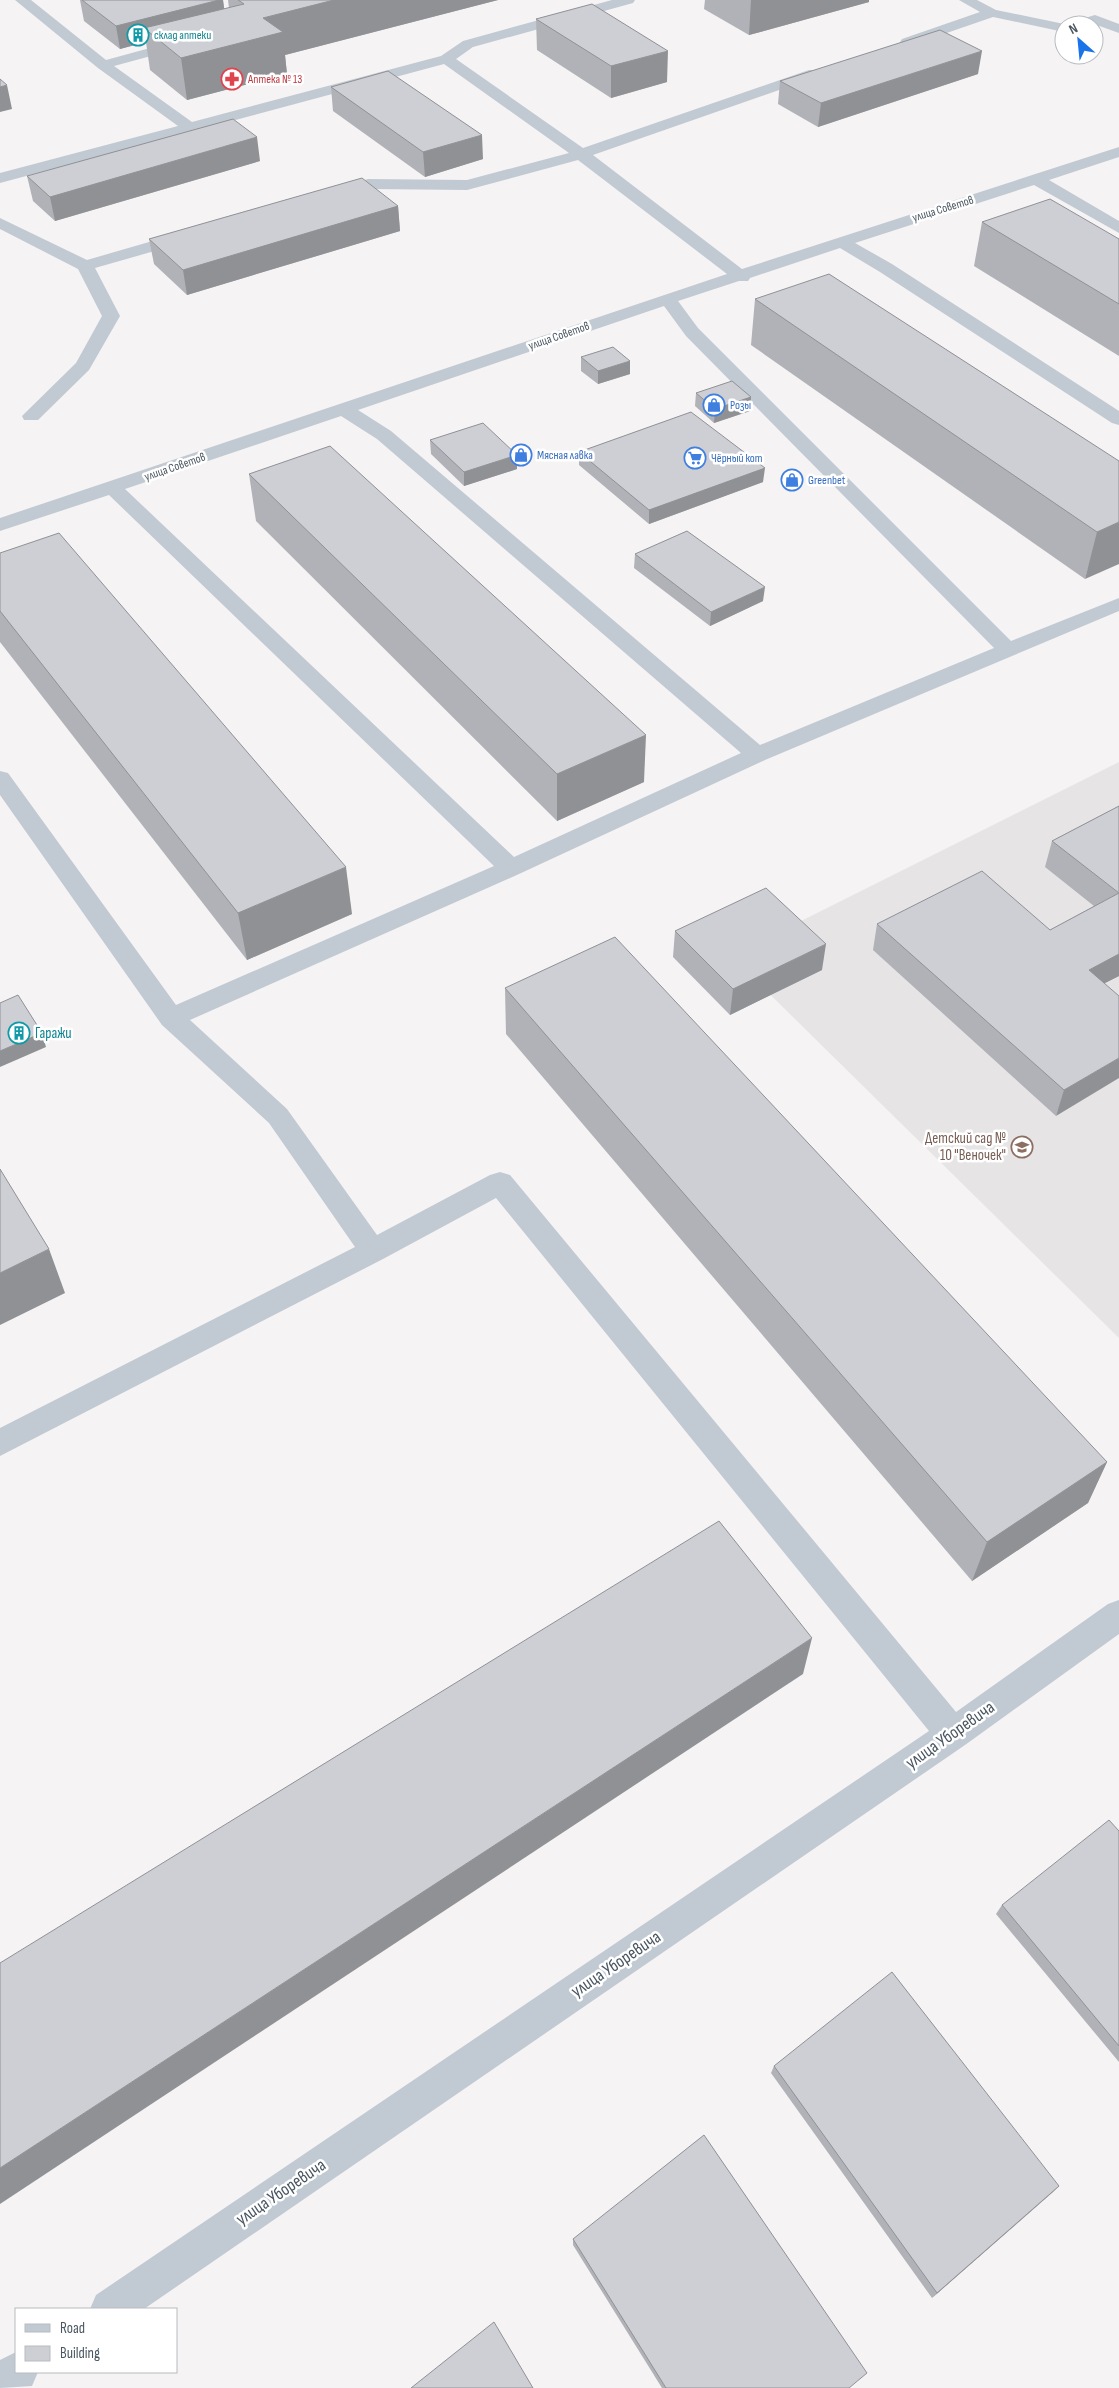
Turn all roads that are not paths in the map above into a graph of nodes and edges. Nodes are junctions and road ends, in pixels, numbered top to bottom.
1 (22, 0) edge
2 (628, 0) edge
3 (966, 0) edge
4 (1119, 12) edge
5 (992, 13) junction
6 (1104, 16) edge
7 (1104, 23) edge
8 (1054, 26) edge
9 (1119, 29) edge
10 (196, 40) edge
11 (892, 47) edge
12 (446, 59) junction
13 (103, 64) junction
14 (828, 69) edge
15 (190, 128) junction
16 (1119, 152) edge
17 (581, 154) junction
18 (0, 178) edge
19 (1037, 180) junction
20 (321, 198) edge
21 (0, 223) edge
22 (1119, 228) edge
23 (198, 233) edge
24 (841, 242) junction
25 (85, 266) junction
26 (742, 277) junction
27 (668, 299) junction
28 (343, 409) junction
29 (30, 416) dead end
30 (1119, 419) edge
31 (113, 488) junction
32 (0, 526) edge
33 (1119, 604) edge
34 (1008, 650) junction
35 (756, 755) junction
36 (0, 778) edge
37 (511, 868) junction
38 (170, 1018) junction
39 (373, 1251) junction
40 (0, 1443) edge
41 (1119, 1615) edge
42 (952, 1734) junction
43 (111, 2308) edge
44 (16, 2373) edge
45 (0, 2384) edge

1 - 13 street
2 - 12 street
3 - 5 street
4 - 6 street
5 - 8 street
5 - 11 street
7 - 9 street
10 - 13 street
12 - 15 street
12 - 17 street
13 - 15 street
14 - 17 street
15 - 18 street
16 - 19 street, улица Советов
17 - 20 street
17 - 26 street
19 - 22 street
19 - 24 street, улица Советов
21 - 25 street
23 - 25 street
24 - 26 street, улица Советов
24 - 30 street
25 - 29 street
26 - 27 street, улица Советов
27 - 28 street, улица Советов
27 - 34 street
28 - 31 street, улица Советов
28 - 35 street
31 - 32 street, улица Советов
31 - 37 street
33 - 34 street
34 - 35 street
35 - 37 street
36 - 38 street
37 - 38 street
38 - 39 street
39 - 40 street
39 - 42 street
41 - 42 street, улица Уборевича
42 - 43 street, улица Уборевича
44 - 45 street

